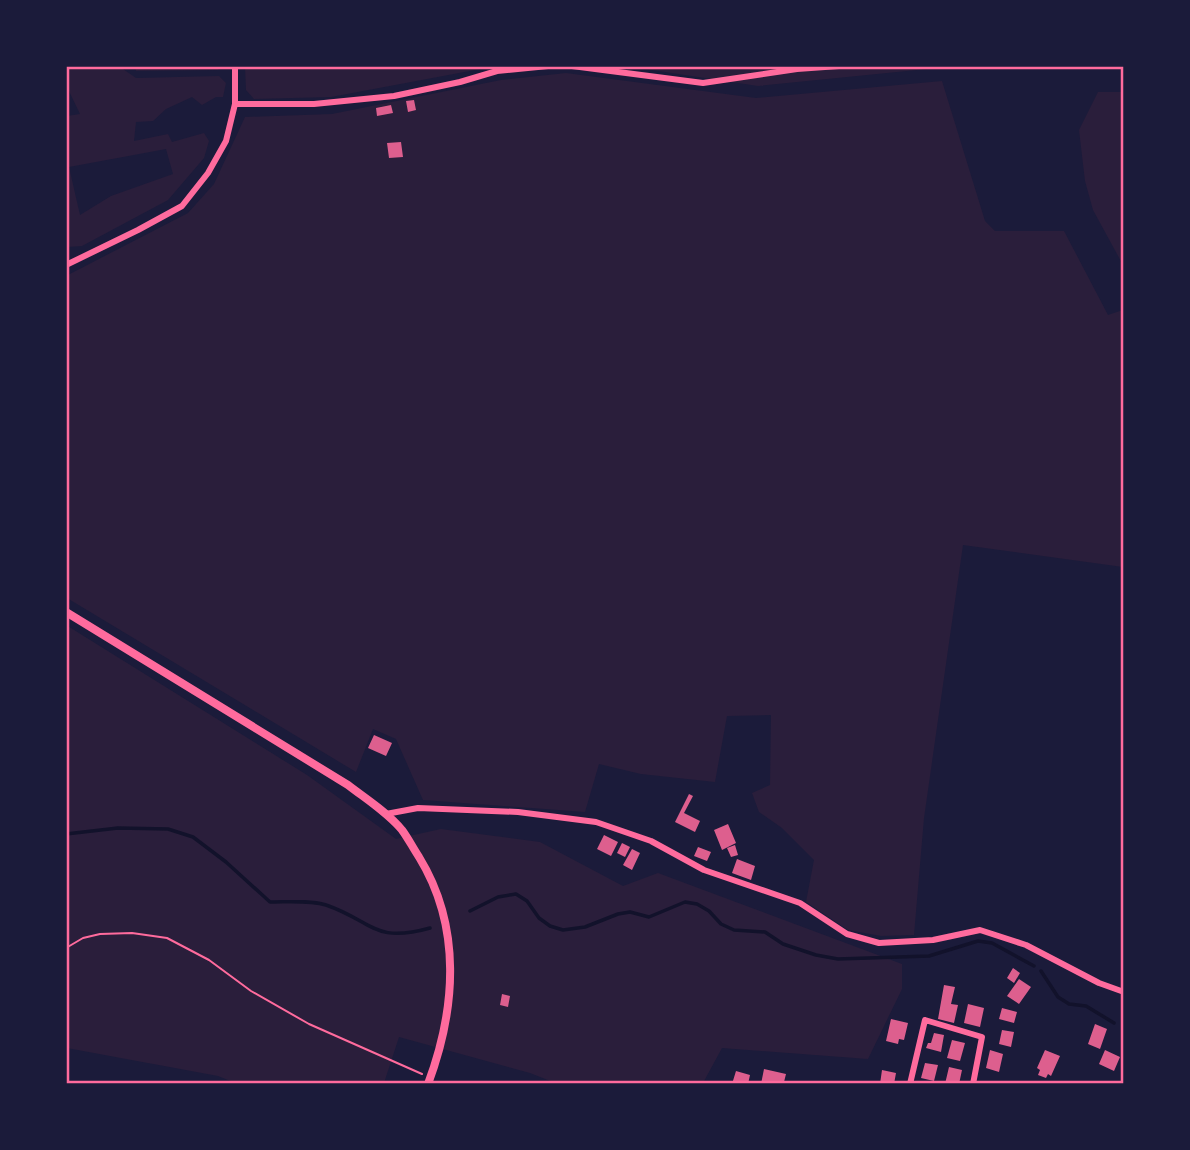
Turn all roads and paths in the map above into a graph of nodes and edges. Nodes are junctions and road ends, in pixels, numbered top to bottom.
1 (235, 66) edge
2 (548, 66) edge
3 (572, 66) edge
4 (839, 66) edge
5 (234, 104) junction
6 (66, 265) edge
7 (66, 612) edge
8 (386, 814) junction
9 (66, 948) edge
10 (1124, 992) edge
11 (429, 1080) edge
12 (910, 1083) edge
13 (973, 1083) edge

1 - 5 street
2 - 5 street
3 - 4 street
5 - 6 street
7 - 8 street
8 - 10 street
8 - 11 street
9 - 11 path
12 - 13 street

